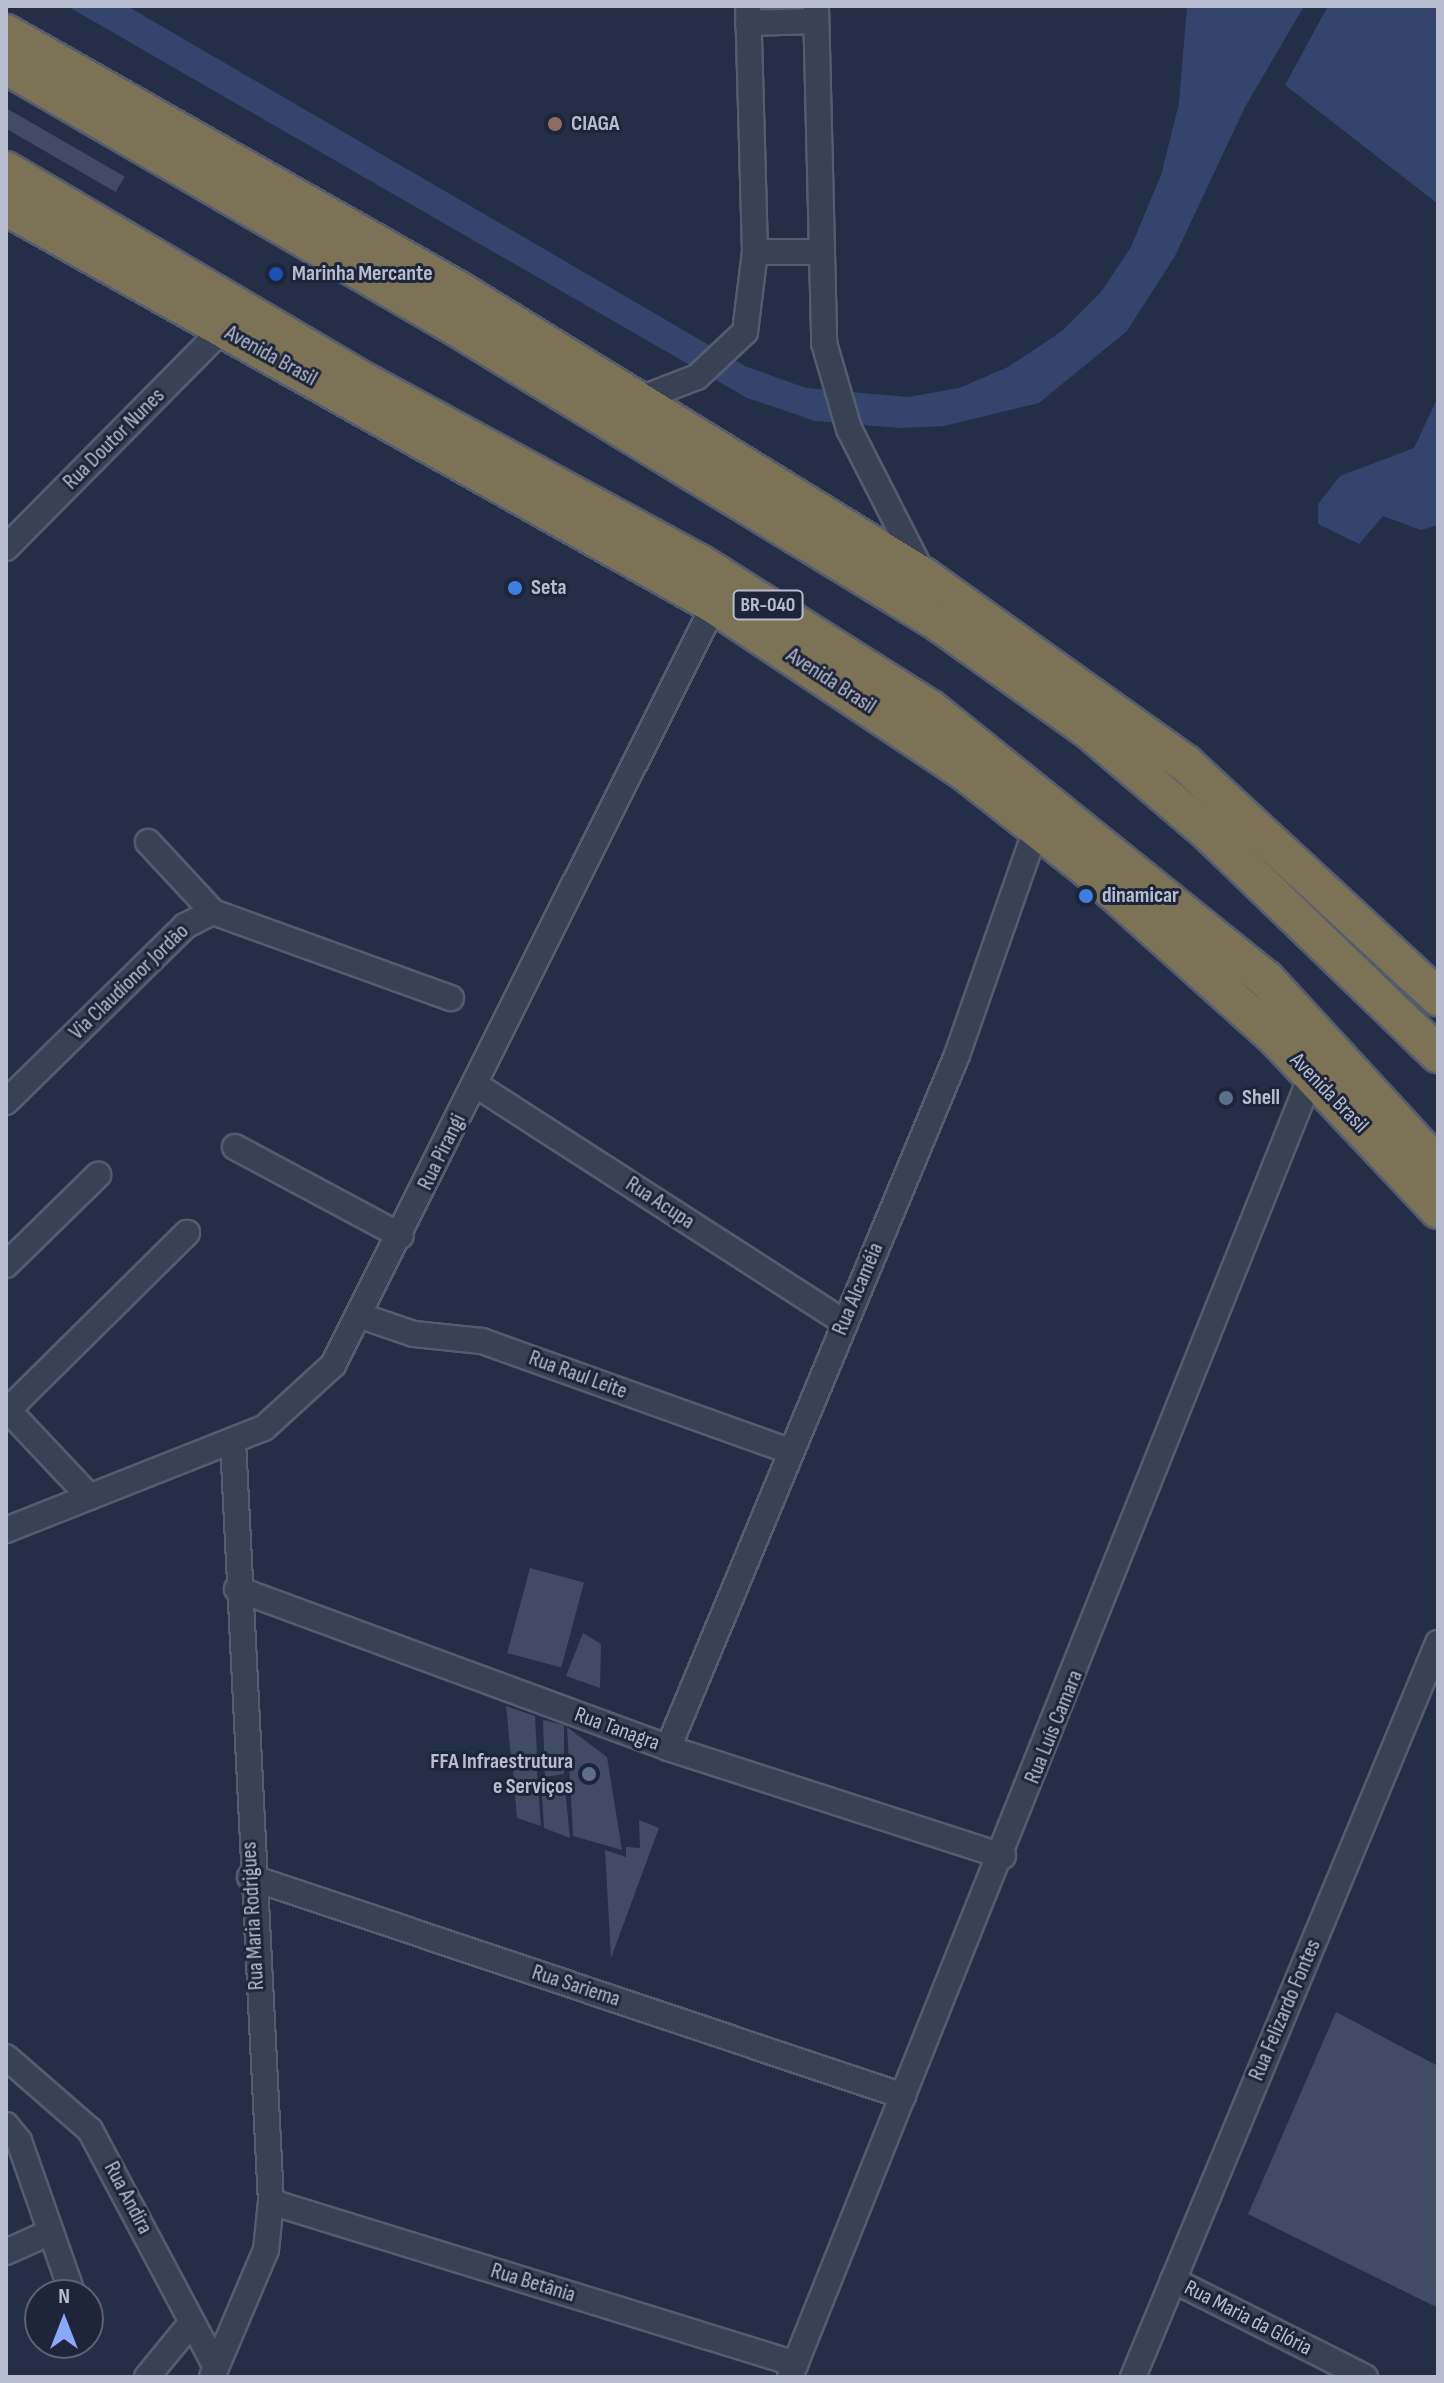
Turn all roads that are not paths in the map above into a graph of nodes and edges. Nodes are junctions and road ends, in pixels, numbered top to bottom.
1 (816, 13) edge
2 (748, 14) edge
3 (6, 33) edge
4 (6, 66) edge
5 (6, 170) edge
6 (10, 215) edge
7 (755, 252) junction
8 (816, 252) junction
9 (223, 329) junction
10 (635, 401) junction
11 (6, 548) edge
12 (925, 577) junction
13 (714, 605) junction
14 (1037, 826) junction
15 (148, 842) dead end
16 (213, 912) junction
17 (1438, 997) edge
18 (451, 998) dead end
19 (1438, 1054) edge
20 (1312, 1074) junction
21 (476, 1085) junction
22 (6, 1102) edge
23 (235, 1147) dead end
24 (1438, 1166) edge
25 (98, 1175) dead end
26 (1438, 1184) edge
27 (1438, 1210) edge
28 (187, 1233) dead end
29 (401, 1236) junction
30 (6, 1265) edge
31 (361, 1316) junction
32 (844, 1322) junction
33 (7, 1409) edge
34 (233, 1442) junction
35 (790, 1451) junction
36 (90, 1497) junction
37 (6, 1530) edge
38 (237, 1589) junction
39 (1438, 1643) edge
40 (668, 1748) junction
41 (1003, 1856) junction
42 (250, 1877) junction
43 (6, 2057) edge
44 (903, 2096) junction
45 (6, 2125) edge
46 (271, 2202) junction
47 (51, 2232) junction
48 (6, 2252) edge
49 (67, 2279) edge
50 (1173, 2280) junction
51 (192, 2322) junction
52 (793, 2371) edge
53 (214, 2372) edge
54 (147, 2377) edge
55 (1133, 2377) edge
56 (1365, 2377) edge

1 - 2 street
1 - 8 street
2 - 7 street
3 - 10 highway
4 - 19 highway
5 - 24 highway, Avenida Brasil / BR-040
6 - 9 highway, Avenida Brasil
7 - 8 street
7 - 10 street
8 - 12 street
9 - 11 street, Rua Doutor Nunes
9 - 13 highway, Avenida Brasil
10 - 12 highway
12 - 17 highway
13 - 14 highway, Avenida Brasil
13 - 21 street, Rua Pirangi
14 - 20 highway, Avenida Brasil
14 - 26 highway
14 - 32 street, Rua Alcaméia
15 - 16 street
16 - 18 street, Via Claudionor Jordão
16 - 22 street, Via Claudionor Jordão
20 - 27 highway, Avenida Brasil
20 - 41 street, Rua Luís Camara
21 - 29 street, Rua Pirangi
21 - 32 street, Rua Acupa
23 - 29 street
25 - 30 street
28 - 33 street
29 - 31 street, Rua Pirangi
31 - 34 street, Rua Pirangi
31 - 35 street, Rua Raul Leite
32 - 35 street, Rua Alcaméia
33 - 36 street
34 - 36 street, Rua Pirangi
34 - 38 street, Rua Maria Rodrigues
35 - 40 street, Rua Alcaméia
36 - 37 street, Rua Pirangi
38 - 40 street, Rua Tanagra
38 - 42 street, Rua Maria Rodrigues
39 - 50 street, Rua Felizardo Fontes
40 - 41 street, Rua Tanagra
41 - 44 street, Rua Luís Camara
42 - 44 street, Rua Sariema
42 - 46 street, Rua Maria Rodrigues
43 - 51 street, Rua Andira
44 - 52 street, Rua Luís Camara
45 - 47 street
46 - 52 street, Rua Betânia
46 - 53 street, Rua Maria Rodrigues
47 - 48 street
47 - 49 street
50 - 55 street, Rua Felizardo Fontes
50 - 56 street, Rua Maria da Glória
51 - 53 street, Rua Andira
51 - 54 street

